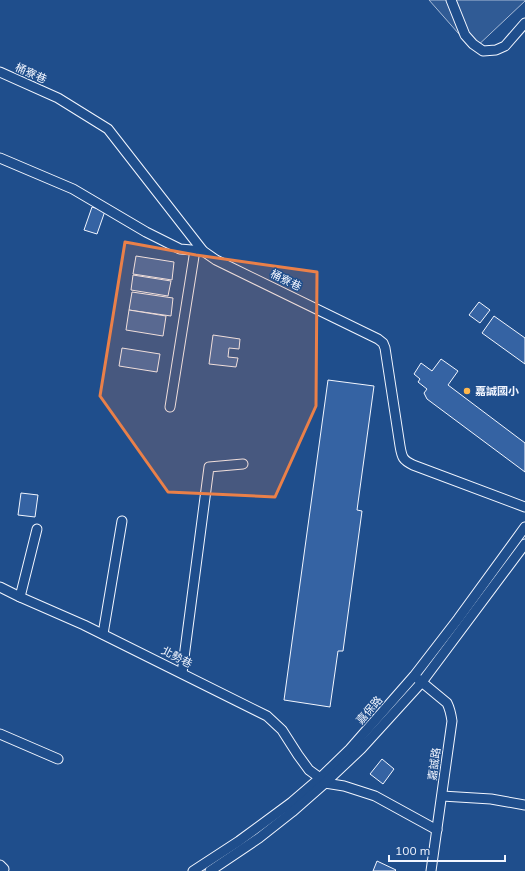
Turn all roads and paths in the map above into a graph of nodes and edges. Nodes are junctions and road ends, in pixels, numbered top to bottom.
1 (451, 0) edge
2 (525, 23) edge
3 (0, 72) edge
4 (0, 158) edge
5 (199, 251) junction
6 (170, 407) dead end
7 (243, 464) dead end
8 (525, 507) edge
9 (122, 521) dead end
10 (525, 526) edge
11 (37, 529) dead end
12 (525, 544) edge
13 (0, 587) edge
14 (20, 597) junction
15 (104, 634) junction
16 (182, 673) junction
17 (418, 679) junction
18 (0, 734) edge
19 (58, 759) dead end
20 (323, 780) junction
21 (442, 796) junction
22 (525, 805) edge
23 (437, 830) junction
24 (193, 871) edge
25 (210, 871) edge
26 (431, 871) edge

1 - 2 street
3 - 5 street, 桶寮巷
4 - 5 street
5 - 6 street
5 - 8 street, 桶寮巷
7 - 16 street
9 - 15 street
10 - 17 street, 嘉保路
11 - 14 street
12 - 17 street, 嘉保路
13 - 14 street, 北勢巷
14 - 15 street, 北勢巷
15 - 16 street, 北勢巷
16 - 20 street, 北勢巷
17 - 20 street, 嘉保路
17 - 21 street, 嘉誠路
18 - 19 street
20 - 23 street
20 - 24 street, 嘉保路
20 - 25 street, 嘉保路
21 - 22 street
21 - 23 street, 嘉誠路
23 - 26 street, 嘉誠路

